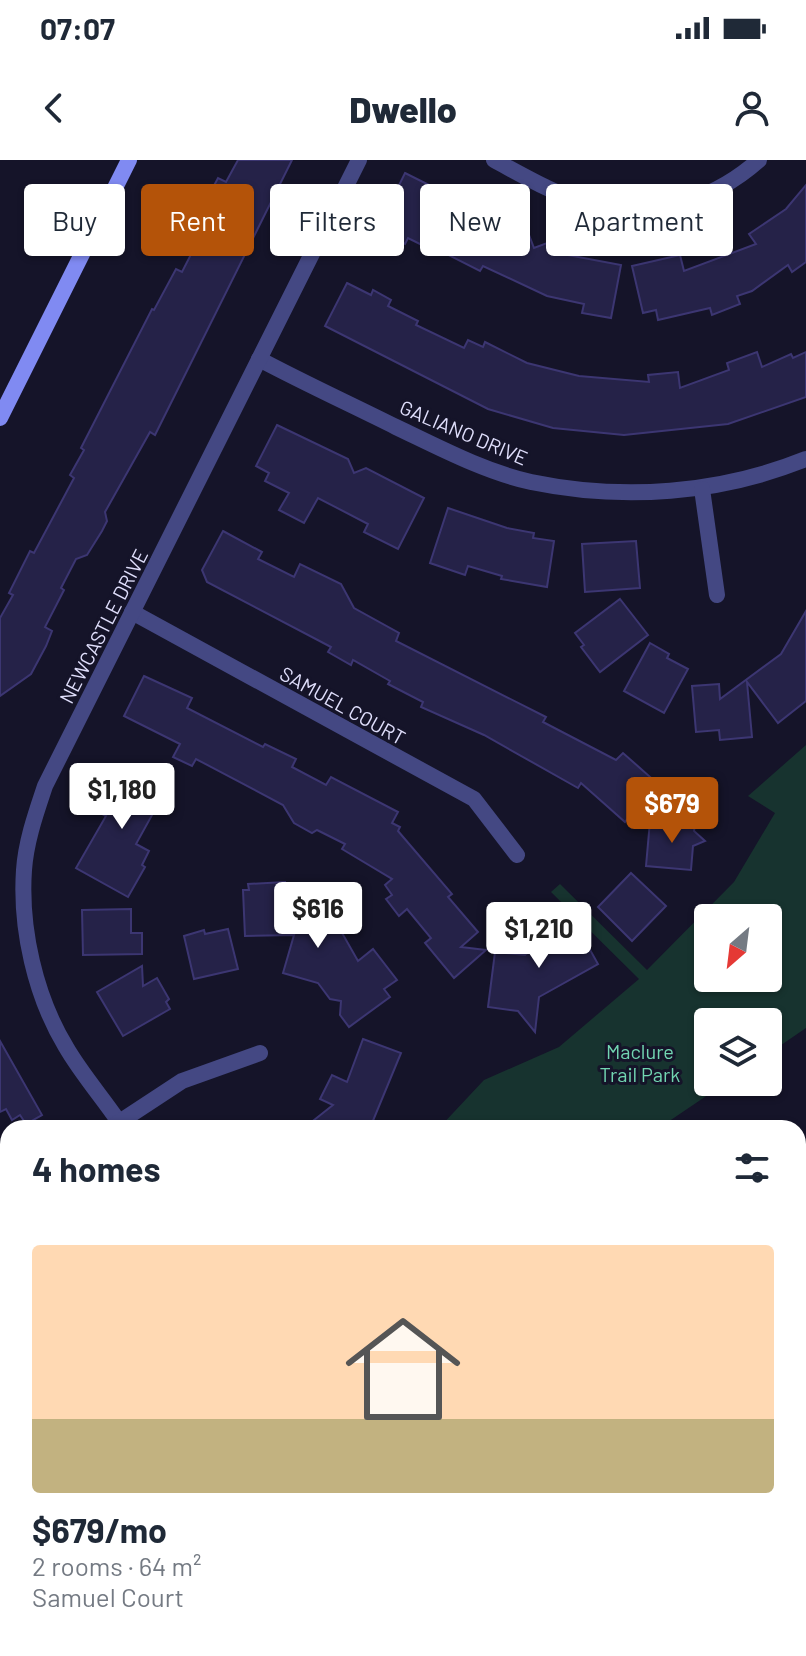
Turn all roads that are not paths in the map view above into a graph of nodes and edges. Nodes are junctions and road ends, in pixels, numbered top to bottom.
1 (129, 160) edge
2 (359, 160) edge
3 (494, 160) edge
4 (759, 160) edge
5 (259, 359) junction
6 (0, 418) edge
7 (806, 459) edge
8 (702, 489) junction
9 (717, 595) dead end
10 (132, 612) junction
11 (517, 855) dead end
12 (260, 1053) dead end
13 (112, 1120) edge
14 (123, 1120) edge

1 - 6 main road
2 - 5 street, NEWCASTLE DRIVE
3 - 4 street
5 - 8 street, GALIANO DRIVE
5 - 10 street, NEWCASTLE DRIVE
7 - 8 street, GALIANO DRIVE
8 - 9 street
10 - 11 street, SAMUEL COURT
10 - 13 street, NEWCASTLE DRIVE
12 - 14 street

